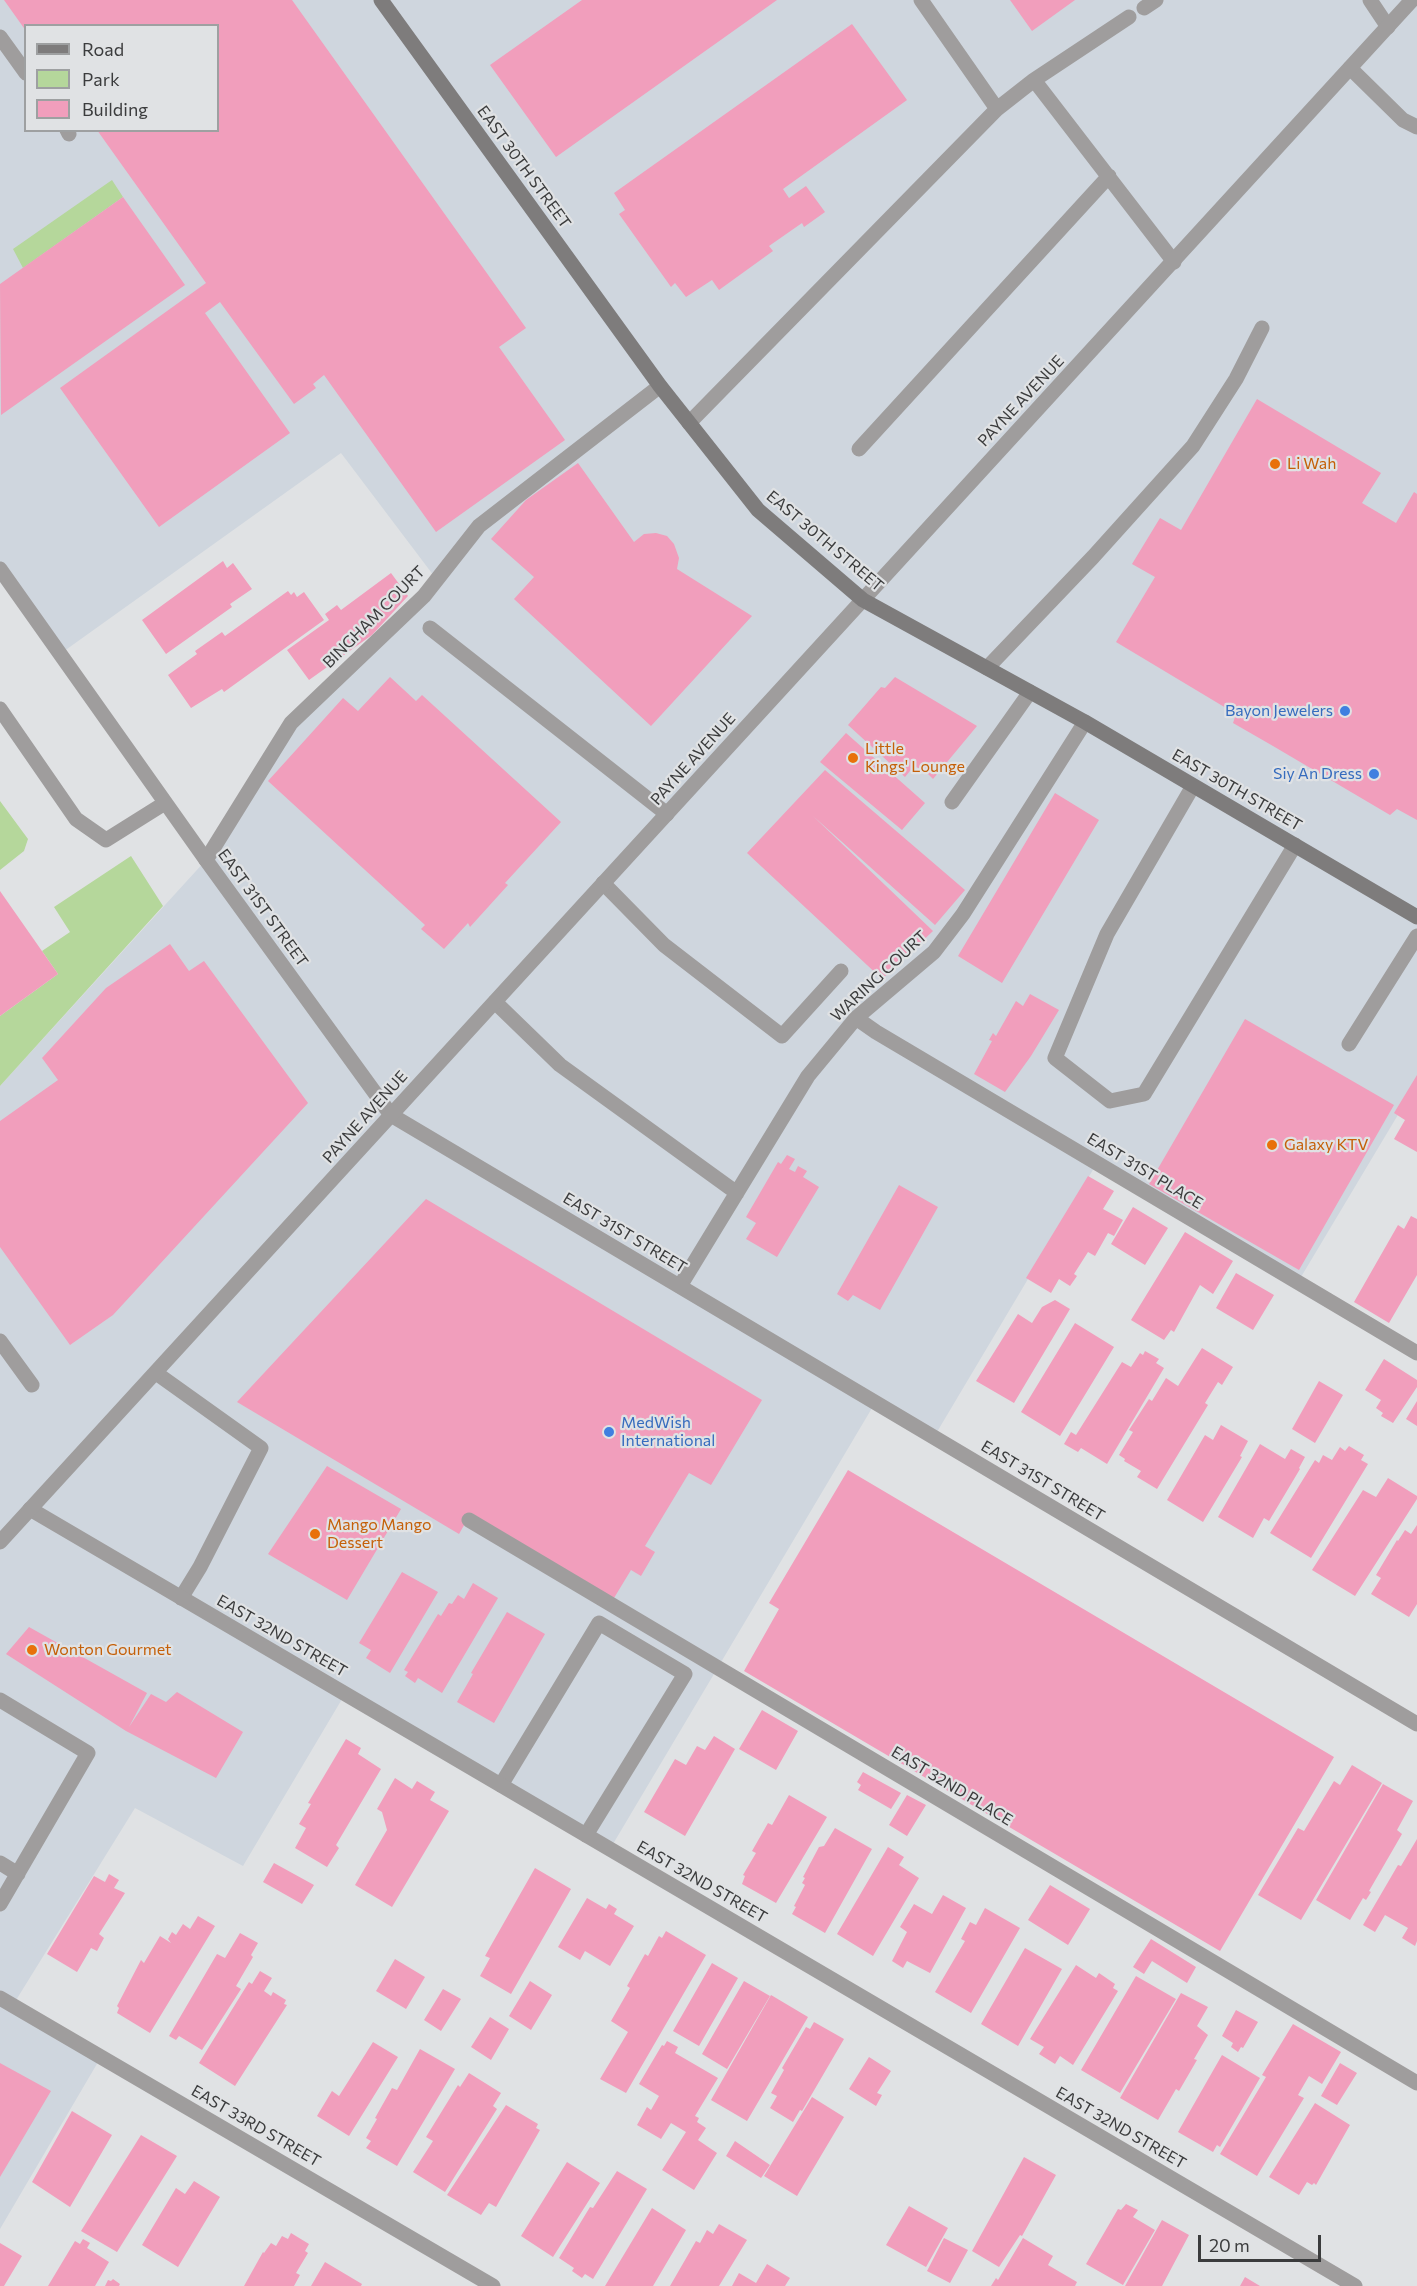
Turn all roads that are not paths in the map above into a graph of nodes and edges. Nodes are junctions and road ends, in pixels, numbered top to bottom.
1 (381, 0) edge
2 (921, 0) edge
3 (1370, 0) edge
4 (1412, 0) edge
5 (1129, 17) dead end
6 (1388, 27) junction
7 (0, 37) edge
8 (1350, 68) junction
9 (24, 69) edge
10 (1034, 80) junction
11 (997, 109) junction
12 (1417, 127) edge
13 (1110, 176) junction
14 (1174, 262) junction
15 (1262, 328) dead end
16 (660, 386) junction
17 (688, 423) junction
18 (859, 449) dead end
19 (0, 569) edge
20 (863, 600) junction
21 (430, 628) dead end
22 (987, 668) junction
23 (1030, 692) junction
24 (0, 710) edge
25 (1085, 722) junction
26 (1193, 786) junction
27 (952, 802) dead end
28 (165, 803) junction
29 (667, 814) junction
30 (1295, 845) junction
31 (206, 860) junction
32 (603, 884) junction
33 (1417, 917) edge
34 (1417, 936) edge
35 (841, 971) dead end
36 (495, 1002) junction
37 (856, 1018) junction
38 (1348, 1044) dead end
39 (391, 1115) junction
40 (737, 1193) junction
41 (680, 1286) junction
42 (0, 1341) edge
43 (1417, 1353) edge
44 (156, 1372) junction
45 (32, 1385) dead end
46 (30, 1509) junction
47 (470, 1520) dead end
48 (0, 1542) edge
49 (181, 1598) junction
50 (0, 1700) edge
51 (1417, 1724) edge
52 (501, 1785) junction
53 (586, 1835) junction
54 (0, 1863) edge
55 (18, 1874) junction
56 (0, 1904) edge
57 (0, 1998) edge
58 (1417, 2084) edge
59 (493, 2286) edge
60 (1355, 2286) edge

1 - 16 main road, EAST 30TH STREET
2 - 11 street
3 - 6 street
4 - 6 street, PAYNE AVENUE
5 - 10 street
6 - 8 street, PAYNE AVENUE
7 - 9 street
8 - 12 street
8 - 14 street, PAYNE AVENUE
10 - 11 street
10 - 13 street
11 - 17 street
13 - 14 street
13 - 18 street
14 - 20 street, PAYNE AVENUE
15 - 22 street
16 - 17 main road, EAST 30TH STREET
16 - 31 street, BINGHAM COURT
17 - 20 main road, EAST 30TH STREET
19 - 28 street, EAST 31ST STREET
20 - 22 main road, EAST 30TH STREET
20 - 29 street, PAYNE AVENUE
21 - 29 street
22 - 23 main road, EAST 30TH STREET
23 - 25 main road, EAST 30TH STREET
23 - 27 street
24 - 28 street
25 - 26 main road, EAST 30TH STREET
25 - 37 street, WARING COURT
26 - 30 main road, EAST 30TH STREET
26 - 30 street
28 - 31 street, EAST 31ST STREET
29 - 32 street, PAYNE AVENUE
30 - 33 main road, EAST 30TH STREET
31 - 39 street, EAST 31ST STREET
32 - 35 street
32 - 36 street, PAYNE AVENUE
34 - 38 street
36 - 39 street, PAYNE AVENUE
36 - 40 street
37 - 40 street, WARING COURT
37 - 43 street, EAST 31ST PLACE
39 - 41 street, EAST 31ST STREET
39 - 44 street, PAYNE AVENUE
40 - 41 street, WARING COURT
41 - 51 street, EAST 31ST STREET
42 - 45 street
44 - 46 street, PAYNE AVENUE
44 - 49 street
46 - 48 street, PAYNE AVENUE
46 - 49 street, EAST 32ND STREET
47 - 58 street, EAST 32ND PLACE
49 - 52 street, EAST 32ND STREET
50 - 55 street
52 - 53 street, EAST 32ND STREET
52 - 53 street
53 - 60 street, EAST 32ND STREET
54 - 55 street
55 - 56 street
57 - 59 street, EAST 33RD STREET

